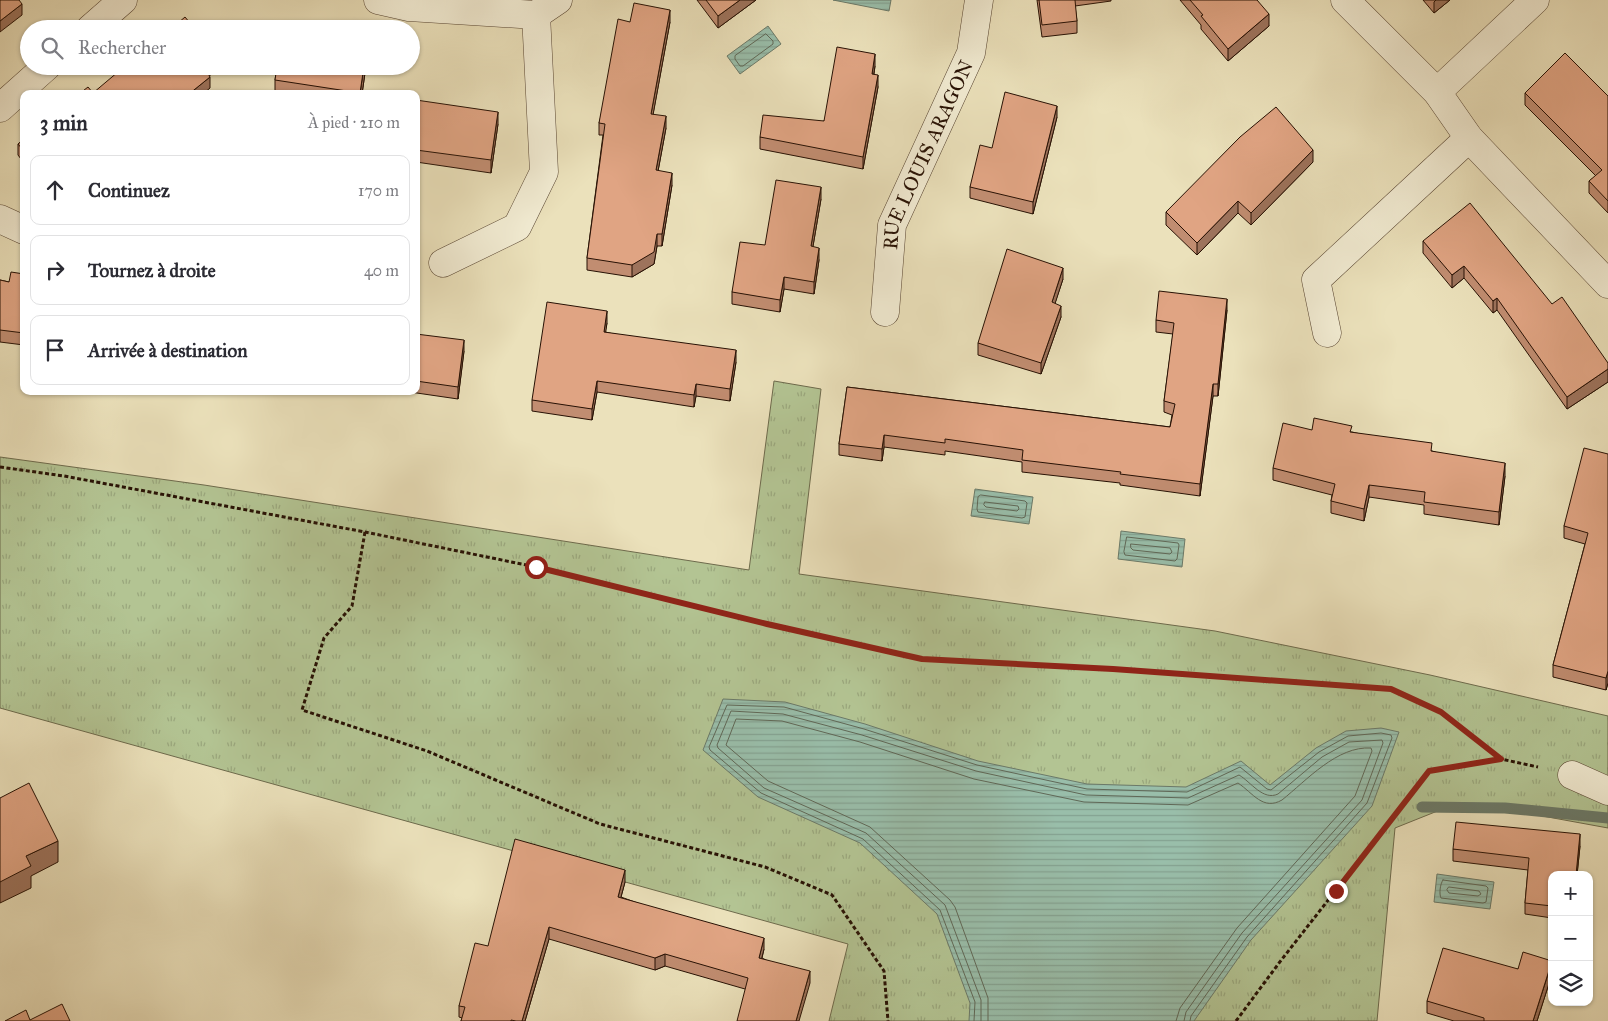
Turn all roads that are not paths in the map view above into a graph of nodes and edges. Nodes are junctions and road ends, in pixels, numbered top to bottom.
1 (123, 0) edge
2 (378, 0) edge
3 (979, 0) edge
4 (1345, 0) edge
5 (1535, 0) edge
6 (547, 8) edge
7 (100, 20) edge
8 (37, 75) edge
9 (20, 90) edge
10 (20, 90) edge
11 (1437, 92) junction
12 (0, 108) edge
13 (1469, 138) junction
14 (0, 219) edge
15 (20, 228) edge
16 (443, 263) dead end
17 (1608, 284) edge
18 (885, 312) dead end
19 (1328, 333) dead end
20 (1572, 776) road end
21 (1608, 791) edge

1 - 7 street
2 - 6 street
3 - 18 street, RUE LOUIS ARAGON
4 - 11 street
5 - 11 street
6 - 16 street
8 - 10 street
9 - 12 street
11 - 13 street
13 - 17 street
13 - 19 street
14 - 15 street
20 - 21 street

